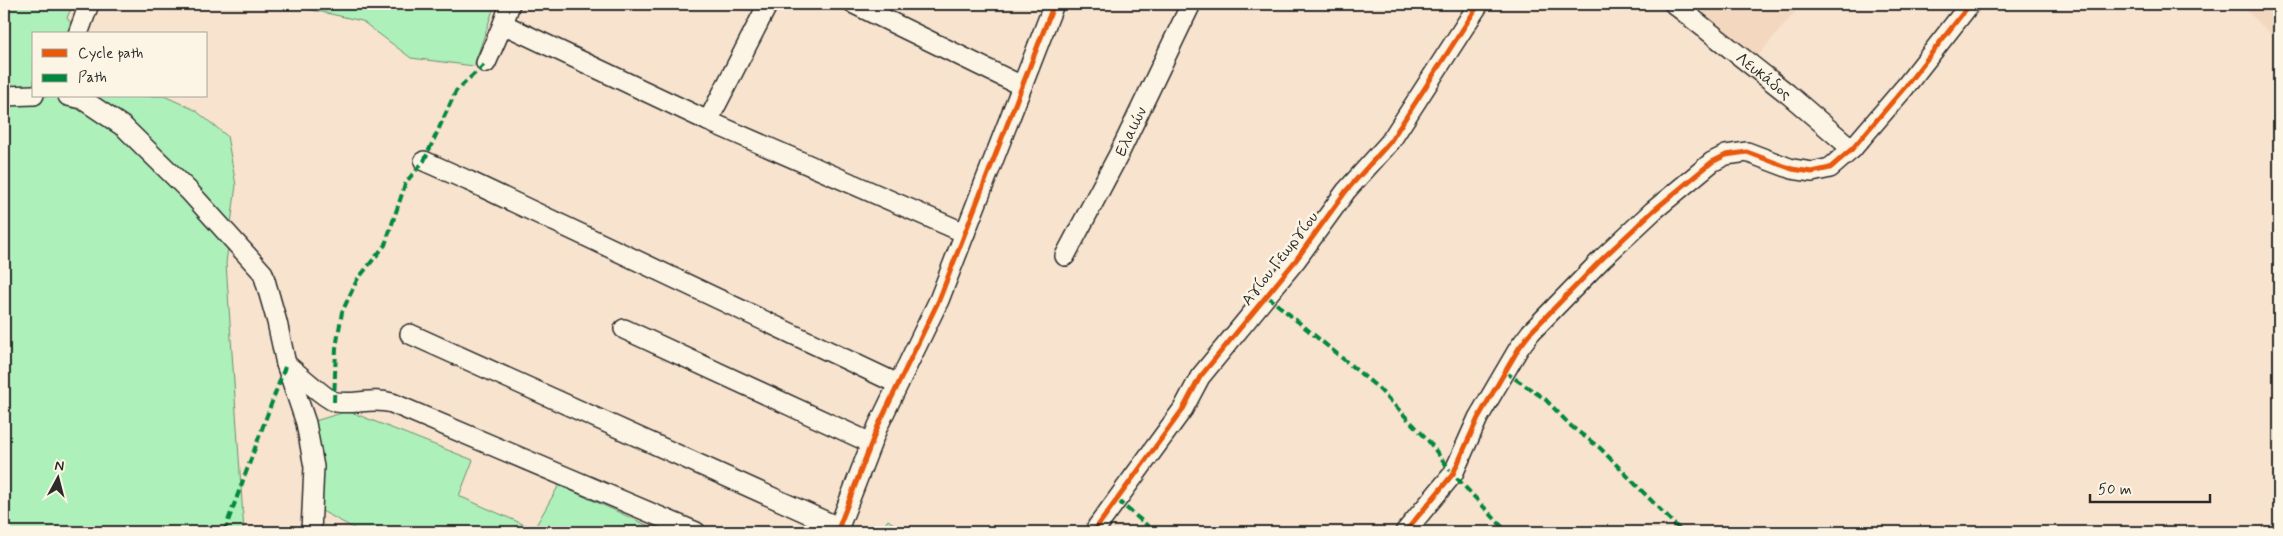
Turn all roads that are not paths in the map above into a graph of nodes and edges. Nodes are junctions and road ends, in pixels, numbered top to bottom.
1 (89, 4) edge
2 (510, 4) edge
3 (768, 4) edge
4 (854, 4) edge
5 (1054, 4) edge
6 (1191, 4) edge
7 (1479, 4) edge
8 (1674, 4) edge
9 (1970, 4) edge
10 (503, 24) junction
11 (79, 32) edge
12 (486, 63) dead end
13 (1022, 86) junction
14 (32, 95) edge
15 (4, 96) edge
16 (79, 98) edge
17 (708, 121) junction
18 (1852, 149) junction
19 (424, 162) dead end
20 (965, 233) junction
21 (1065, 256) dead end
22 (624, 329) dead end
23 (410, 334) dead end
24 (286, 364) junction
25 (898, 384) junction
26 (871, 443) junction
27 (1098, 527) dead end
28 (838, 530) edge
29 (310, 532) edge
30 (696, 532) edge
31 (1405, 532) edge

1 - 11 street
2 - 10 street
3 - 17 street
4 - 13 street
5 - 13 street
6 - 21 street, Ελαιών
7 - 27 street, Αγίου Γεωργίου
8 - 18 street, Λευκάδος
9 - 18 street
10 - 12 street
10 - 17 street
13 - 20 street
14 - 15 street
16 - 24 street
17 - 20 street
18 - 31 street
19 - 25 street
20 - 25 street
22 - 26 street
23 - 28 street
24 - 29 street
24 - 30 street
25 - 26 street
26 - 28 street

